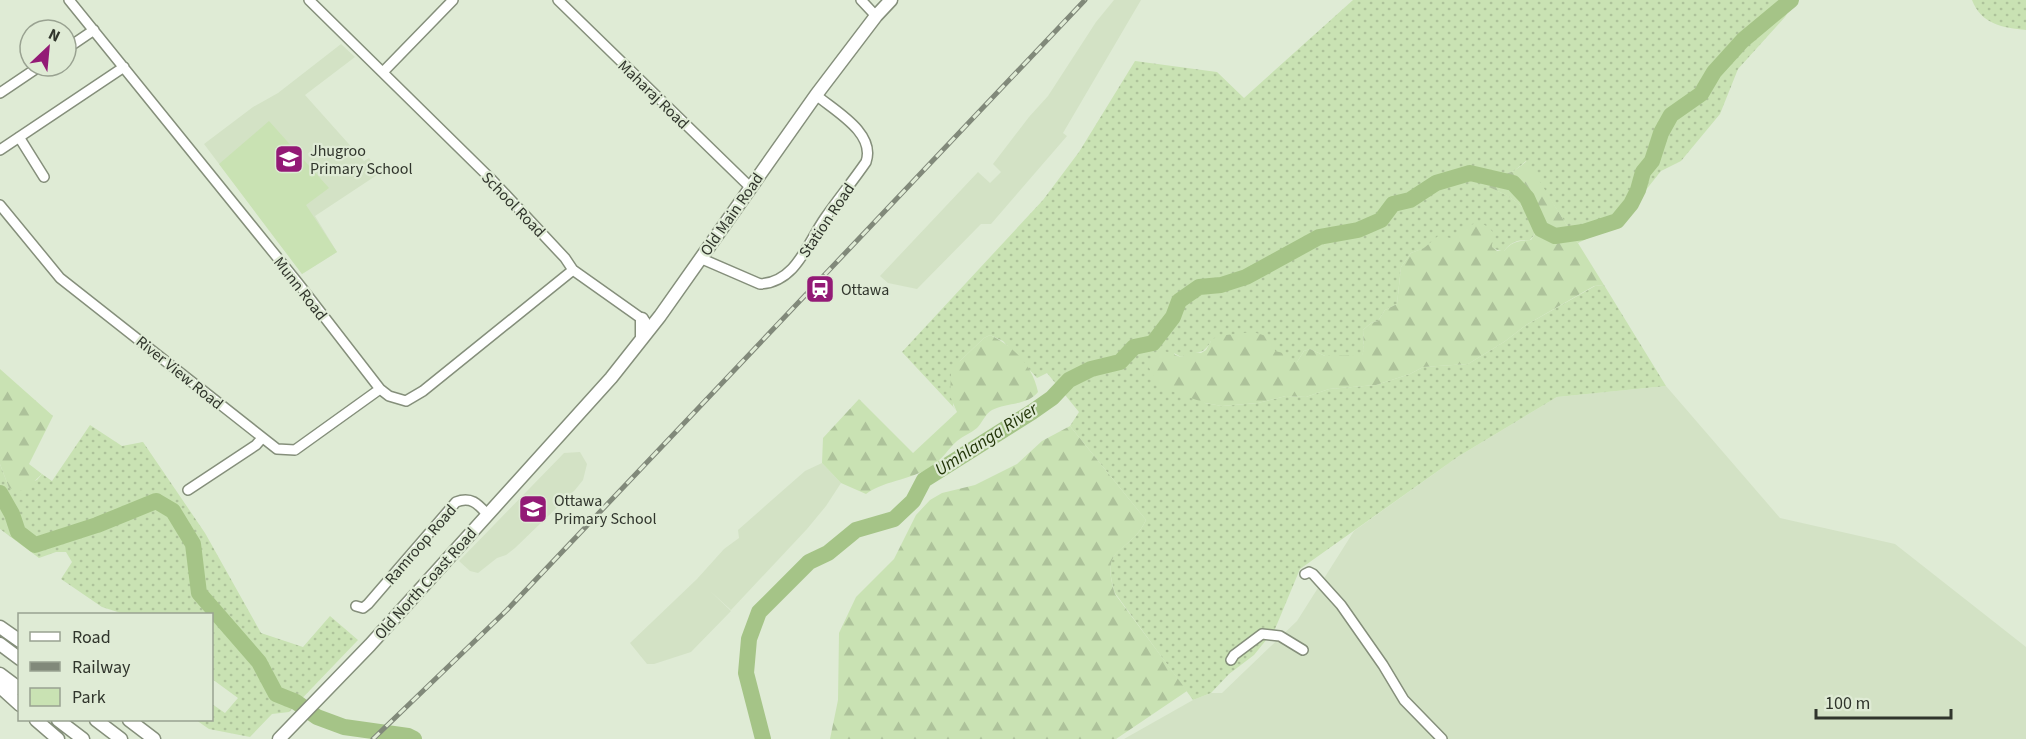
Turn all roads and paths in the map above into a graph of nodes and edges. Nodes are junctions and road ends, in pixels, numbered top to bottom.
1 (69, 0) edge
2 (309, 0) edge
3 (453, 0) edge
4 (558, 0) edge
5 (861, 0) edge
6 (891, 0) edge
7 (876, 16) junction
8 (94, 30) junction
9 (78, 41) edge
10 (124, 67) junction
11 (382, 72) junction
12 (22, 78) edge
13 (0, 93) edge
14 (816, 95) junction
15 (19, 137) junction
16 (0, 150) edge
17 (44, 177) dead end
18 (750, 187) junction
19 (0, 205) edge
20 (700, 258) junction
21 (573, 270) junction
22 (642, 319) junction
23 (652, 326) junction
24 (642, 339) junction
25 (381, 388) junction
26 (569, 426) joint
27 (262, 438) junction
28 (188, 490) dead end
29 (487, 514) junction
30 (1305, 574) dead end
31 (356, 606) dead end
32 (0, 627) edge
33 (18, 640) edge
34 (0, 644) edge
35 (1303, 650) dead end
36 (18, 658) edge
37 (1231, 660) dead end
38 (0, 674) edge
39 (0, 687) edge
40 (18, 688) edge
41 (18, 703) edge
42 (37, 721) edge
43 (59, 721) edge
44 (97, 721) edge
45 (130, 721) edge
46 (58, 739) edge
47 (83, 739) edge
48 (121, 739) edge
49 (154, 739) edge
50 (279, 739) edge
51 (1443, 739) edge

1 - 8 street, Munn Road
2 - 11 street, School Road
3 - 11 street
4 - 18 street, Maharaj Road
5 - 7 street
6 - 7 street, Old Main Road
7 - 14 street, Old Main Road
8 - 9 street
8 - 10 street, Munn Road
10 - 15 street
10 - 25 street, Munn Road
11 - 21 street, School Road
12 - 13 street
14 - 18 street, Old Main Road
14 - 20 street, Station Road
15 - 16 street
15 - 17 street
18 - 20 street, Old Main Road
19 - 27 street, River View Road
20 - 23 street, Old Main Road
21 - 22 street, School Road
21 - 25 street, Munn Road
22 - 23 street, School Road
22 - 24 street
23 - 24 street, Old Main Road
24 - 26 street, Old Main Road
25 - 27 street, River View Road
26 - 29 street, Old North Coast Road
27 - 28 street
29 - 31 street, Ramroop Road
29 - 50 street, Old North Coast Road
30 - 51 street
32 - 33 street
34 - 36 street
35 - 37 street
38 - 40 street
39 - 41 street
42 - 46 street
43 - 47 street
44 - 48 street
45 - 49 street

